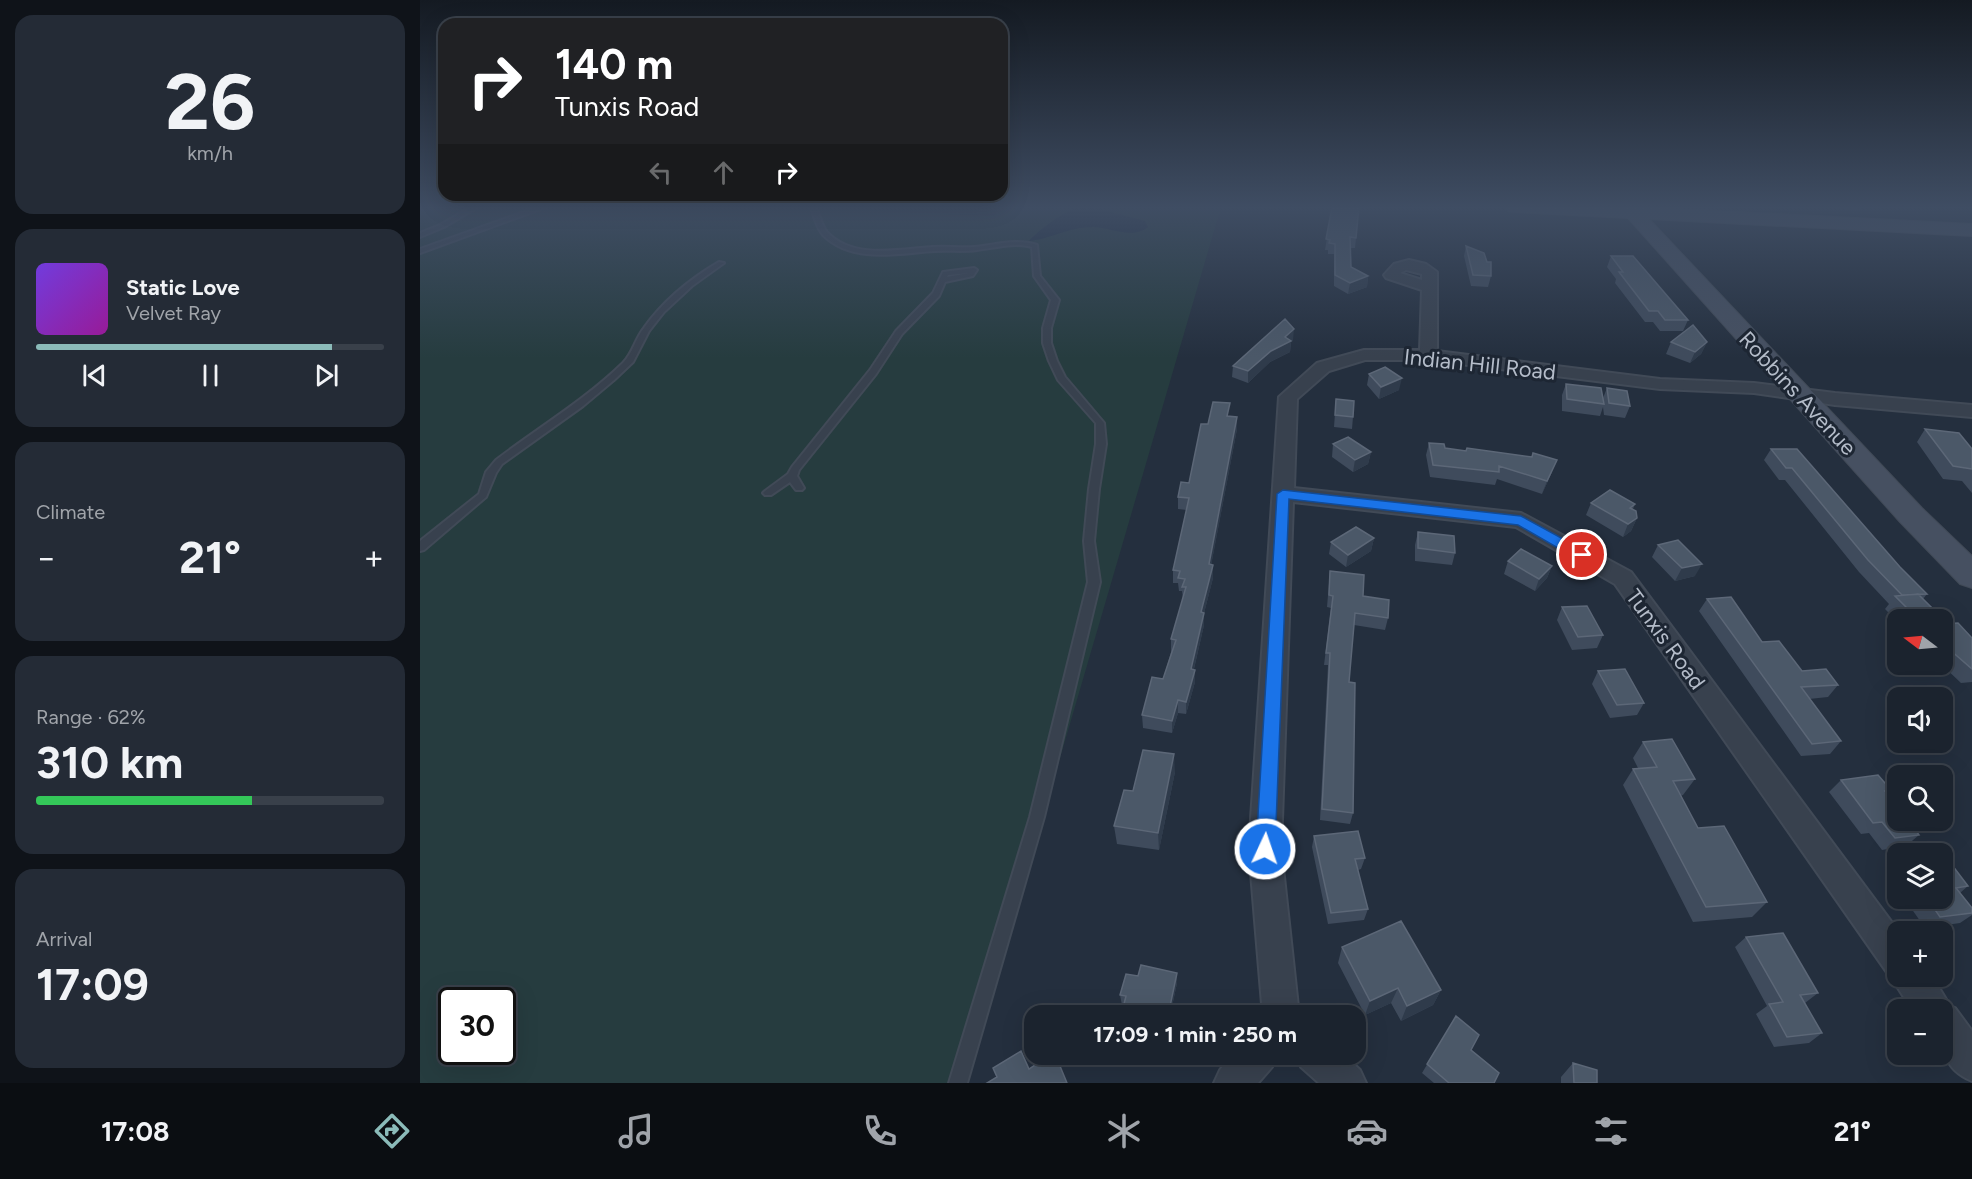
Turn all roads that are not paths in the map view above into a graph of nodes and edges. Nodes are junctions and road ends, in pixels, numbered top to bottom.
1 (1036, 258) edge
2 (1675, 258) edge
3 (721, 263) dead end
4 (942, 280) dead end
5 (1429, 287) dead end
6 (1428, 355) junction
7 (1799, 393) junction
8 (1972, 411) edge
9 (792, 476) junction
10 (799, 488) dead end
11 (768, 492) dead end
12 (1283, 494) junction
13 (420, 547) edge
14 (1972, 576) edge
15 (1887, 944) edge
16 (1280, 1005) edge
17 (1953, 1036) edge
18 (1972, 1062) edge
19 (1249, 1065) edge
20 (1327, 1065) edge
21 (958, 1083) edge
22 (1233, 1083) edge
23 (1347, 1083) edge

1 - 21 lane
2 - 7 main road, Robbins Avenue
3 - 13 lane
4 - 9 lane
5 - 6 street
6 - 7 street, Indian Hill Road
6 - 12 street, Indian Hill Road
7 - 8 street, Indian Hill Road
7 - 14 main road, Robbins Avenue
9 - 10 lane
9 - 11 lane
12 - 15 street, Tunxis Road
12 - 16 street, Indian Hill Road
17 - 18 street
19 - 22 street
20 - 23 street

